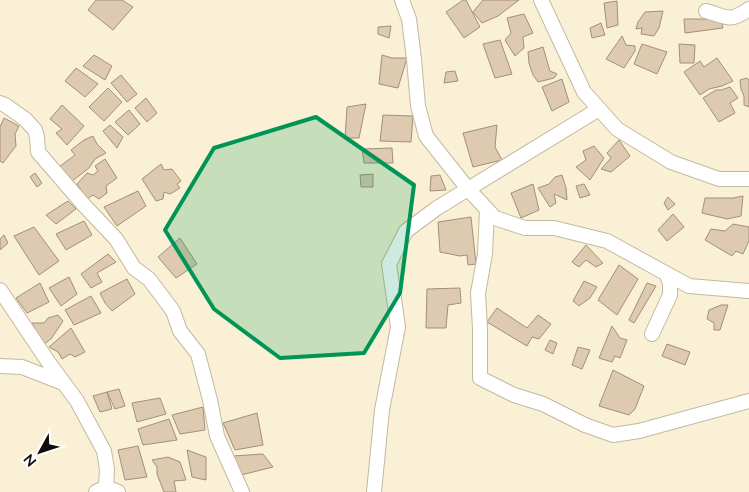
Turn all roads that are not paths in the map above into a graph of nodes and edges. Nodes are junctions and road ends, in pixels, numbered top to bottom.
1 (402, 0) edge
2 (541, 0) edge
3 (749, 9) edge
4 (706, 11) dead end
5 (0, 103) edge
6 (599, 109) junction
7 (749, 178) edge
8 (468, 189) junction
9 (488, 210) junction
10 (667, 274) junction
11 (0, 290) edge
12 (749, 291) edge
13 (652, 334) dead end
14 (0, 366) edge
15 (64, 383) junction
16 (749, 401) edge
17 (107, 491) edge
18 (242, 492) edge
19 (374, 492) edge

1 - 8 street
2 - 6 street
3 - 4 street
5 - 18 street
6 - 7 street
6 - 8 street
8 - 9 street
8 - 19 street
9 - 10 street
9 - 16 street
10 - 12 street
10 - 13 street
11 - 15 street
14 - 15 street
15 - 17 street

